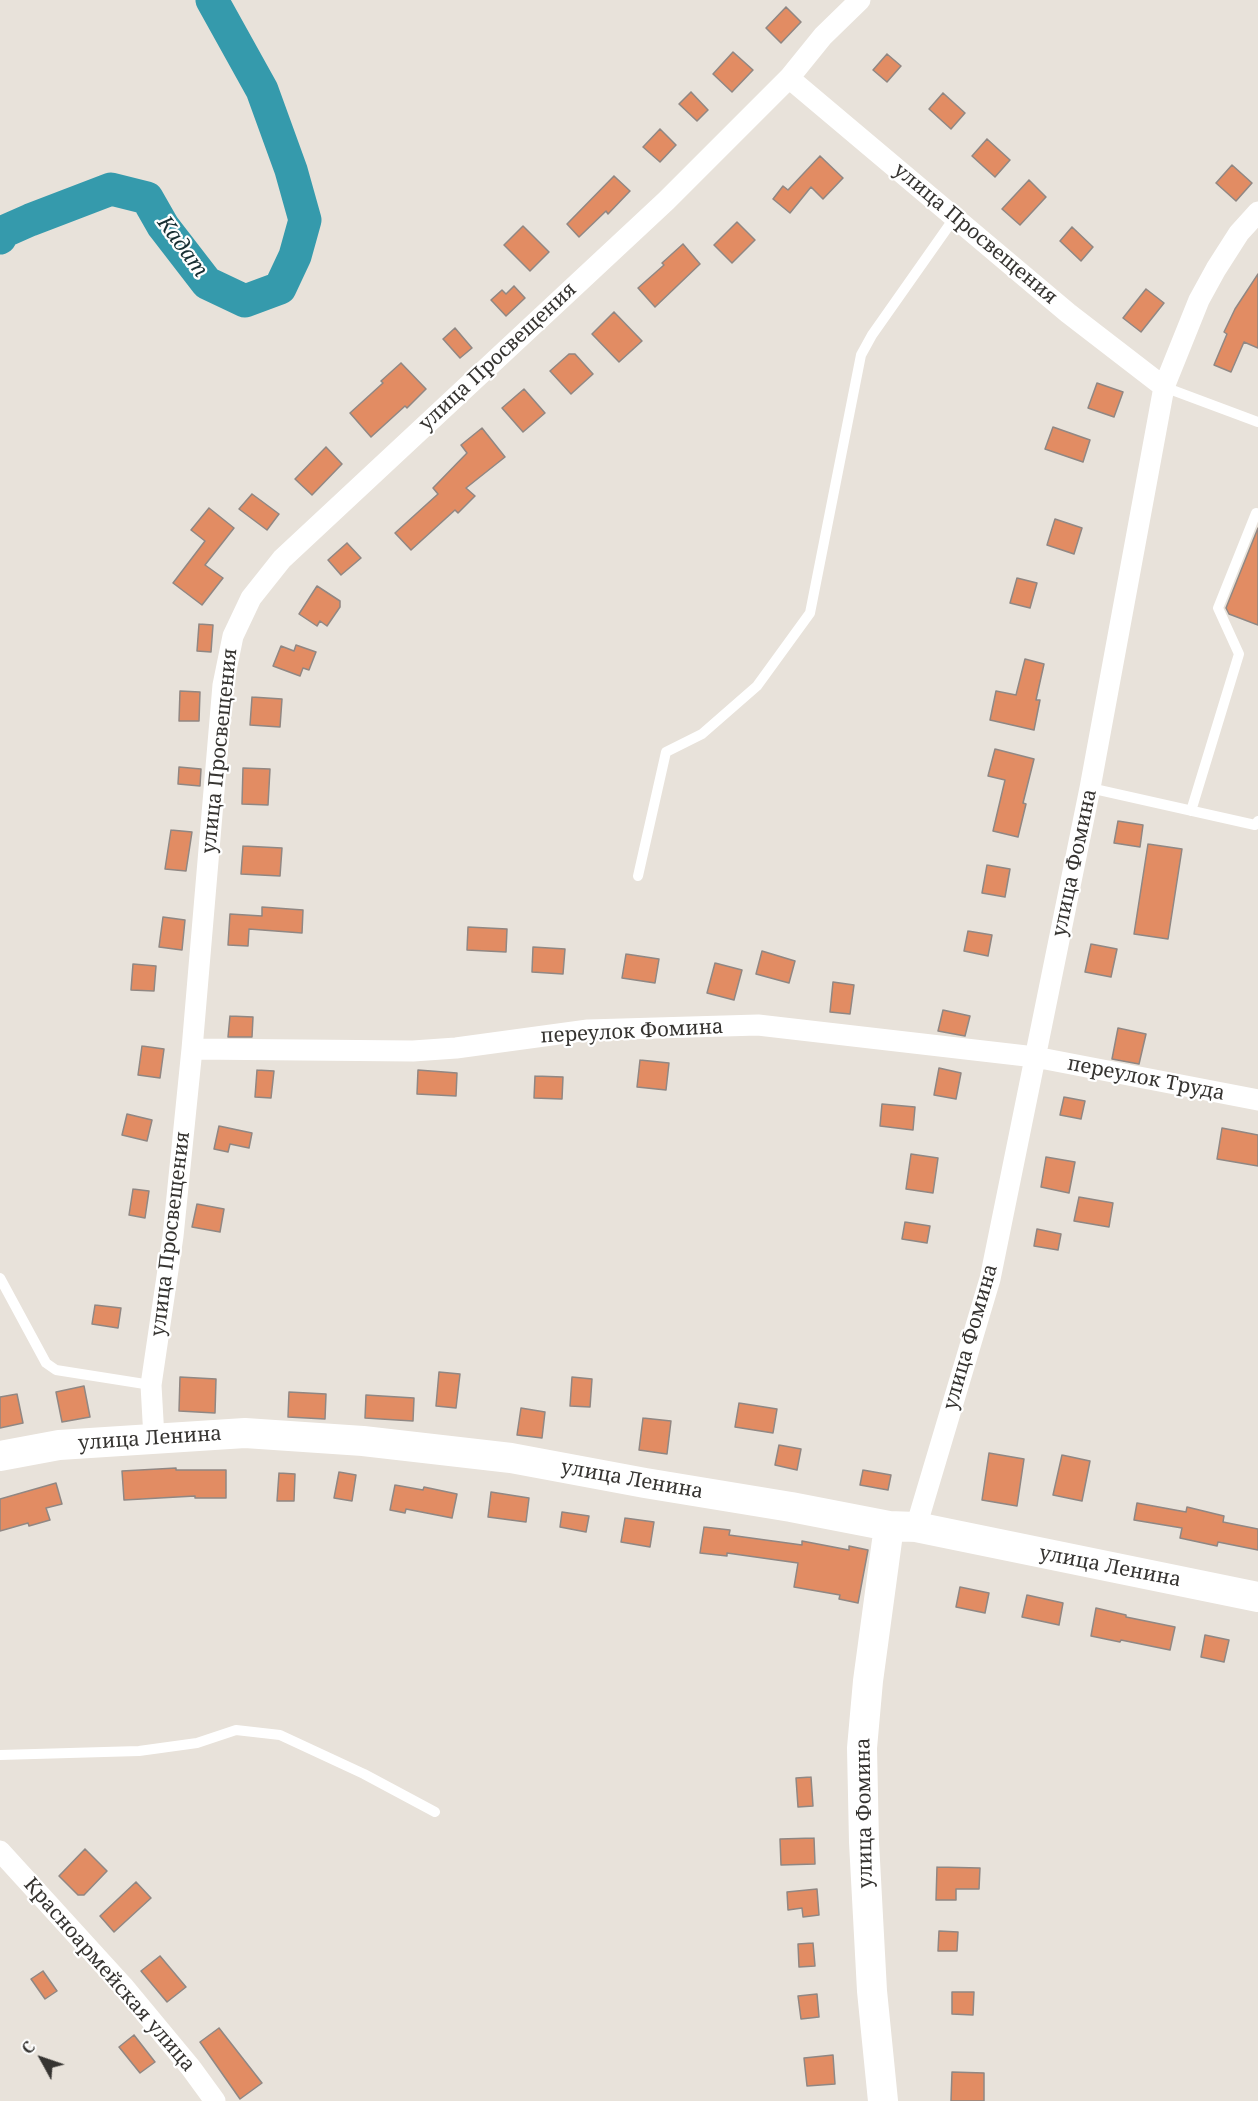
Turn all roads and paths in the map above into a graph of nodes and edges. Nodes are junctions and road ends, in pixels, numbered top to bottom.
1 (860, 0) edge
2 (789, 78) junction
3 (1258, 212) edge
4 (955, 217) junction
5 (1164, 387) junction
6 (1258, 422) edge
7 (1258, 514) edge
8 (1090, 788) junction
9 (1191, 811) junction
10 (1258, 821) edge
11 (638, 876) dead end
12 (192, 1049) junction
13 (1035, 1057) junction
14 (1258, 1100) edge
15 (0, 1278) edge
16 (151, 1385) junction
17 (154, 1438) junction
18 (0, 1456) edge
19 (902, 1527) junction
20 (1258, 1597) edge
21 (0, 1755) edge
22 (435, 1812) dead end
23 (0, 1851) edge
24 (215, 2101) edge
25 (883, 2101) edge

1 - 2 street, улица Просвещения
2 - 4 street, улица Просвещения
2 - 12 street, улица Просвещения
3 - 5 street, улица Фомина
4 - 5 street, улица Просвещения
4 - 11 lane
5 - 6 lane
5 - 8 street, улица Фомина
7 - 9 lane
8 - 9 lane
8 - 13 street, улица Фомина
9 - 10 lane
12 - 13 street, переулок Фомина
12 - 16 street, улица Просвещения
13 - 14 street, переулок Труда
13 - 19 street, улица Фомина
15 - 16 lane
16 - 17 street, улица Просвещения
17 - 18 street, улица Ленина
17 - 19 street, улица Ленина
19 - 20 street, улица Ленина
19 - 25 street, улица Фомина
21 - 22 lane
23 - 24 street, Красноармейская улица

